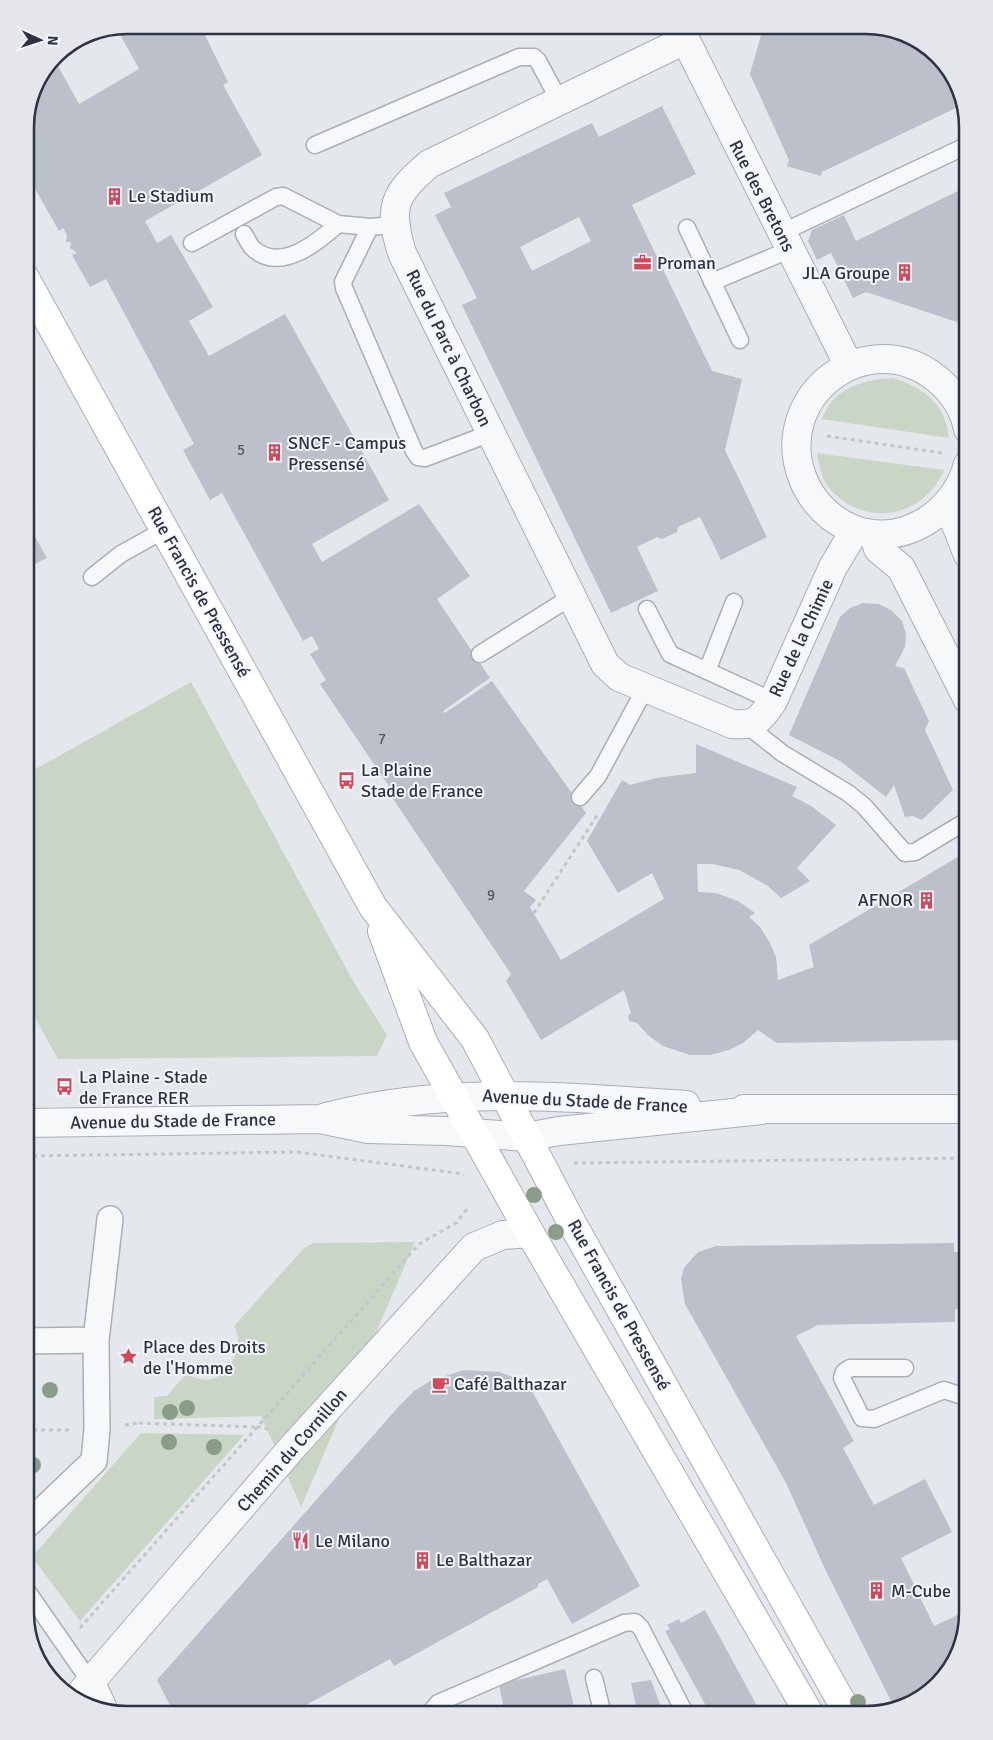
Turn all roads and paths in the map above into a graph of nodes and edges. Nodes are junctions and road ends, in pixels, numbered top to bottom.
1 (678, 34) edge
2 (683, 34) edge
3 (559, 100) junction
4 (315, 145) dead end
5 (959, 151) edge
6 (338, 224) junction
7 (382, 226) junction
8 (687, 228) dead end
9 (244, 234) dead end
10 (785, 241) junction
11 (192, 243) dead end
12 (712, 282) junction
13 (34, 294) edge
14 (740, 340) dead end
15 (848, 366) junction
16 (959, 398) edge
17 (491, 433) junction
18 (826, 436) dead end
19 (959, 459) edge
20 (959, 488) edge
21 (952, 500) junction
22 (164, 530) junction
23 (864, 532) junction
24 (959, 532) edge
25 (92, 577) dead end
26 (572, 597) junction
27 (734, 602) dead end
28 (647, 609) dead end
29 (480, 654) dead end
30 (707, 671) junction
31 (959, 682) edge
32 (645, 689) junction
33 (773, 701) junction
34 (740, 725) junction
35 (580, 797) dead end
36 (959, 825) edge
37 (373, 906) junction
38 (504, 1094) junction
39 (453, 1096) junction
40 (959, 1109) edge
41 (762, 1110) junction
42 (320, 1119) junction
43 (34, 1124) edge
44 (474, 1133) junction
45 (527, 1137) junction
46 (467, 1209) dead end
47 (110, 1219) dead end
48 (530, 1233) junction
49 (96, 1340) junction
50 (34, 1341) edge
51 (905, 1368) dead end
52 (959, 1395) edge
53 (139, 1423) dead end
54 (256, 1426) junction
55 (34, 1430) edge
56 (72, 1430) dead end
57 (34, 1518) edge
58 (34, 1601) edge
59 (66, 1646) junction
60 (594, 1678) dead end
61 (83, 1691) edge
62 (92, 1699) edge
63 (434, 1706) edge
64 (601, 1706) edge
65 (681, 1706) edge
66 (805, 1706) edge
67 (844, 1706) edge

1 - 3 street, Rue du Parc à Charbon
2 - 10 street, Rue des Bretons
3 - 4 lane
3 - 7 street, Rue du Parc à Charbon
5 - 10 lane
6 - 7 lane
6 - 9 lane
6 - 11 lane
7 - 17 street, Rue du Parc à Charbon
7 - 17 lane
8 - 12 lane
10 - 12 lane
10 - 15 street, Rue des Bretons
12 - 14 lane
13 - 22 main road, Rue Francis de Pressensé
15 - 16 street
15 - 23 street
17 - 26 street, Rue du Parc à Charbon
18 - 19 path
20 - 21 street
21 - 23 street
21 - 24 street
22 - 25 lane
22 - 37 main road, Rue Francis de Pressensé
23 - 31 street
23 - 33 street, Rue de la Chimie
26 - 29 lane
26 - 32 street, Rue du Parc à Charbon
27 - 30 lane
28 - 30 lane
30 - 33 lane
32 - 34 street, Rue du Parc à Charbon
32 - 35 lane
33 - 34 street, Rue de la Chimie
34 - 36 lane
37 - 38 main road, Rue Francis de Pressensé
37 - 39 main road, Rue Francis de Pressensé
38 - 39 street, Avenue du Stade de France
38 - 41 street, Avenue du Stade de France
38 - 45 main road, Rue Francis de Pressensé
39 - 42 street, Avenue du Stade de France
39 - 44 main road, Rue Francis de Pressensé
40 - 41 street, Avenue du Stade de France
41 - 45 street, Avenue du Stade de France
42 - 43 street, Avenue du Stade de France
42 - 44 street, Avenue du Stade de France
44 - 45 street, Avenue du Stade de France
44 - 48 main road, Rue Francis de Pressensé
45 - 67 main road, Rue Francis de Pressensé
46 - 54 path
47 - 49 street
48 - 61 street, Chemin du Cornillon
48 - 66 main road, Rue Francis de Pressensé
49 - 50 street
49 - 57 street
51 - 52 lane
53 - 54 path, bridge
54 - 59 path
55 - 56 path
58 - 59 lane
59 - 61 lane
60 - 64 lane
61 - 62 street
63 - 65 lane

